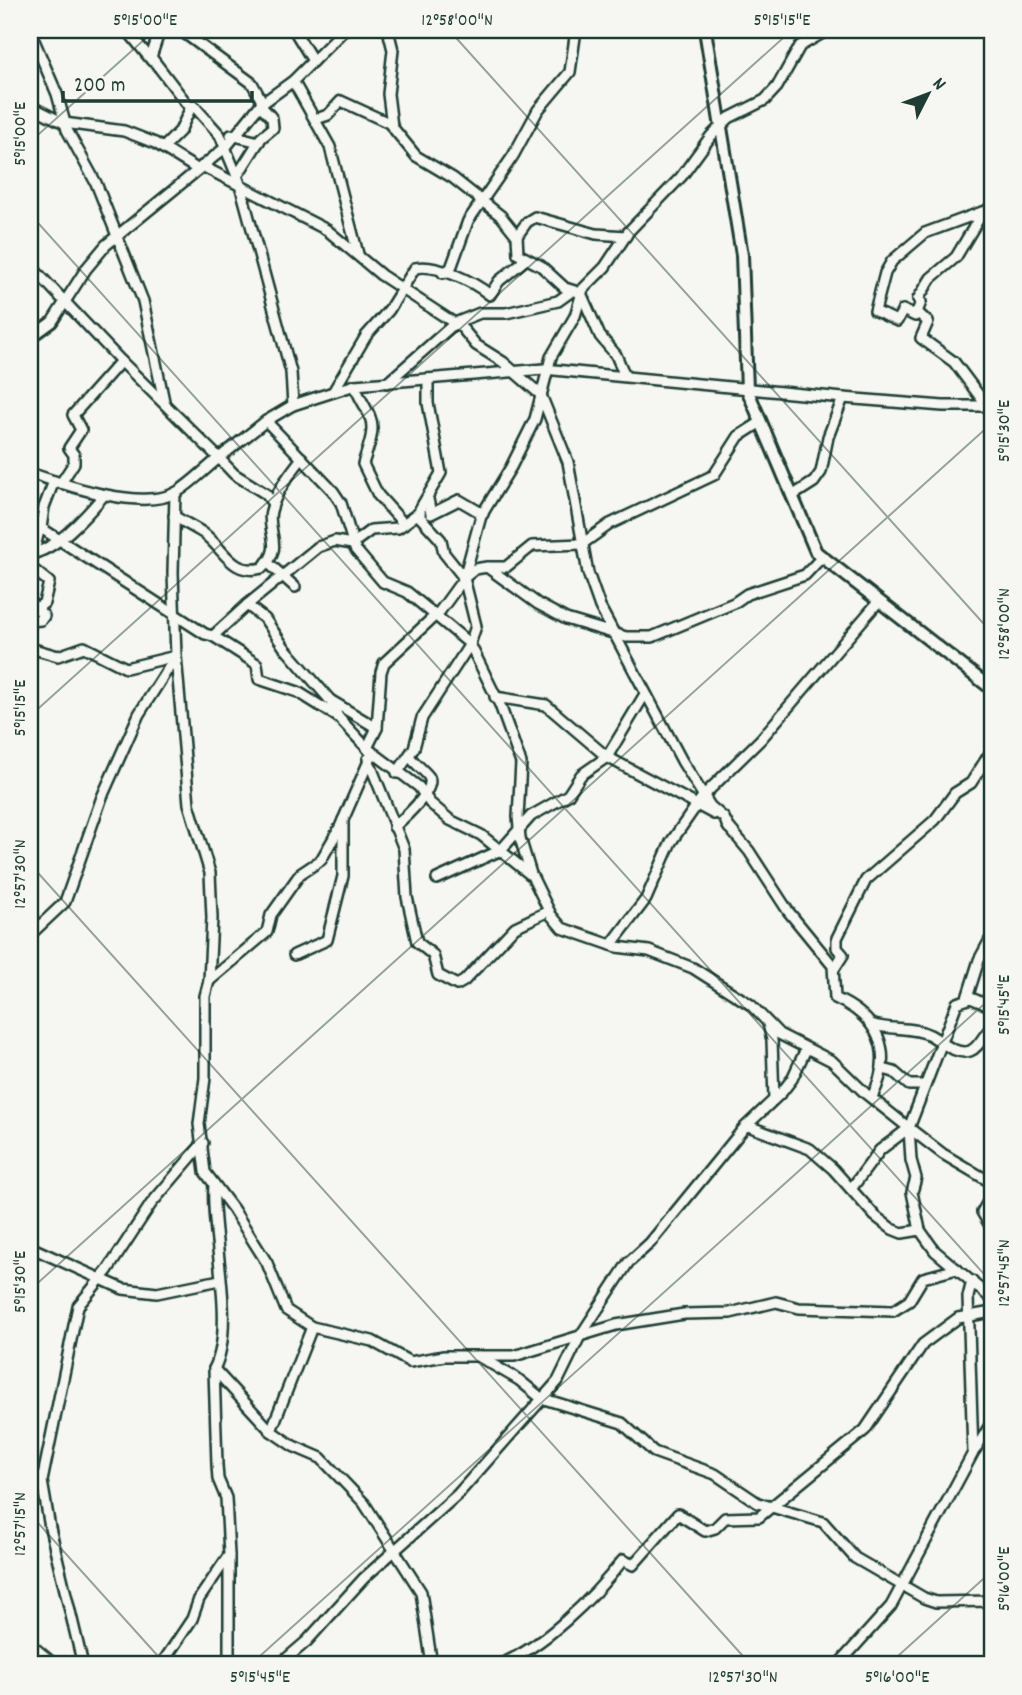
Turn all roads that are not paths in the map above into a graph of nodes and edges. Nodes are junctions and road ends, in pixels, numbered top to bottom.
1 (127, 30) edge
2 (160, 30) edge
3 (180, 30) edge
4 (294, 30) edge
5 (344, 30) edge
6 (388, 30) edge
7 (576, 30) edge
8 (705, 30) edge
9 (828, 30) edge
10 (30, 31) edge
11 (313, 61) junction
12 (153, 63) junction
13 (293, 81) junction
14 (262, 104) junction
15 (30, 106) edge
16 (191, 107) junction
17 (316, 119) junction
18 (64, 123) junction
19 (721, 125) junction
20 (214, 126) junction
21 (393, 126) junction
22 (235, 137) junction
23 (259, 142) junction
24 (226, 147) junction
25 (163, 148) junction
26 (200, 167) junction
27 (238, 180) junction
28 (484, 202) junction
29 (989, 208) edge
30 (117, 235) junction
31 (517, 236) junction
32 (626, 236) junction
33 (358, 254) junction
34 (525, 260) junction
35 (30, 264) edge
36 (443, 273) junction
37 (401, 289) junction
38 (576, 292) junction
39 (65, 302) junction
40 (917, 312) junction
41 (455, 323) junction
42 (30, 338) edge
43 (121, 361) junction
44 (547, 370) junction
45 (514, 372) junction
46 (625, 376) junction
47 (428, 379) junction
48 (387, 383) junction
49 (355, 385) junction
50 (747, 389) junction
51 (332, 392) junction
52 (541, 395) junction
53 (843, 398) junction
54 (164, 402) junction
55 (293, 405) junction
56 (990, 406) edge
57 (266, 421) junction
58 (761, 422) junction
59 (992, 439) edge
60 (219, 458) junction
61 (302, 458) junction
62 (30, 473) edge
63 (57, 482) junction
64 (992, 485) edge
65 (175, 494) junction
66 (104, 495) junction
67 (792, 496) junction
68 (428, 499) junction
69 (273, 504) junction
70 (420, 512) junction
71 (483, 514) junction
72 (30, 516) edge
73 (174, 516) junction
74 (404, 524) junction
75 (40, 527) junction
76 (59, 539) junction
77 (352, 544) junction
78 (582, 544) junction
79 (33, 554) edge
80 (822, 557) junction
81 (267, 562) junction
82 (30, 567) edge
83 (486, 567) junction
84 (283, 574) junction
85 (464, 578) junction
86 (296, 587) dead end
87 (879, 601) junction
88 (34, 605) edge
89 (247, 605) junction
90 (173, 611) junction
91 (435, 612) junction
92 (30, 621) edge
93 (615, 635) junction
94 (213, 636) junction
95 (470, 644) junction
96 (30, 649) edge
97 (176, 656) junction
98 (992, 689) edge
99 (645, 694) junction
100 (495, 697) junction
101 (330, 700) junction
102 (338, 717) junction
103 (377, 728) junction
104 (367, 748) junction
105 (992, 750) edge
106 (409, 756) junction
107 (607, 757) junction
108 (368, 759) junction
109 (397, 773) junction
110 (424, 796) junction
111 (700, 800) junction
112 (343, 818) junction
113 (394, 827) junction
114 (519, 830) junction
115 (501, 850) junction
116 (532, 876) junction
117 (437, 879) dead end
118 (550, 911) junction
119 (30, 935) edge
120 (992, 936) edge
121 (611, 945) junction
122 (295, 955) dead end
123 (834, 969) junction
124 (209, 981) junction
125 (967, 998) junction
126 (992, 1007) edge
127 (767, 1023) junction
128 (870, 1023) junction
129 (992, 1027) edge
130 (942, 1044) junction
131 (806, 1049) junction
132 (883, 1069) junction
133 (925, 1085) junction
134 (872, 1097) junction
135 (774, 1099) junction
136 (748, 1126) junction
137 (909, 1128) junction
138 (203, 1143) junction
139 (992, 1183) edge
140 (214, 1184) junction
141 (851, 1189) junction
142 (992, 1195) edge
143 (992, 1229) edge
144 (919, 1230) junction
145 (30, 1247) edge
146 (957, 1269) junction
147 (220, 1280) junction
148 (99, 1281) junction
149 (972, 1281) junction
150 (992, 1299) edge
151 (992, 1312) edge
152 (970, 1317) junction
153 (312, 1327) junction
154 (579, 1338) junction
155 (477, 1356) junction
156 (214, 1369) junction
157 (541, 1398) junction
158 (992, 1422) edge
159 (271, 1431) junction
160 (973, 1453) junction
161 (769, 1508) junction
162 (396, 1550) junction
163 (229, 1555) junction
164 (902, 1584) junction
165 (992, 1601) edge
166 (30, 1644) edge
167 (55, 1665) edge
168 (83, 1665) edge
169 (161, 1665) edge
170 (229, 1665) edge
171 (279, 1665) edge
172 (432, 1665) edge
173 (498, 1665) edge
174 (838, 1665) edge

1 - 12 street
2 - 12 street
3 - 14 street
4 - 11 street
5 - 11 street
6 - 21 street
7 - 28 street
8 - 19 main road
9 - 19 street
10 - 18 street
11 - 13 street
12 - 16 street
13 - 14 street
13 - 17 street
14 - 22 street
14 - 23 street
15 - 18 street
16 - 20 street
16 - 25 street
17 - 21 street
17 - 33 street
18 - 25 street
18 - 30 street
19 - 32 street
19 - 50 main road
20 - 22 street
20 - 24 street
21 - 28 street
22 - 23 street
22 - 24 street
23 - 27 street
24 - 26 street
24 - 27 street
25 - 26 street
26 - 27 street
26 - 30 street
27 - 33 street
27 - 55 street
28 - 31 street
28 - 36 street
29 - 40 street
29 - 40 street
30 - 39 street
30 - 54 street
31 - 32 street
31 - 34 street
32 - 38 street
33 - 37 street
34 - 36 street
34 - 38 street
35 - 39 street
36 - 37 street
37 - 41 street
37 - 51 street
38 - 41 street
38 - 44 street
38 - 46 street
39 - 42 street
39 - 43 street
40 - 56 street
41 - 45 street
41 - 48 street
43 - 54 street
43 - 63 street
44 - 45 street
44 - 46 street
44 - 52 street
45 - 47 street
45 - 52 street
46 - 50 street
47 - 48 street
47 - 68 street
48 - 49 street
49 - 51 street
49 - 74 street
50 - 53 street
50 - 58 main road
51 - 55 street
52 - 71 street
52 - 78 street
53 - 56 street
53 - 67 street
54 - 60 street
55 - 57 street
57 - 60 street
57 - 61 street
58 - 67 main road
58 - 78 street
59 - 64 street
60 - 65 street
60 - 69 street
61 - 69 street
61 - 77 street
62 - 63 street
63 - 66 street
63 - 75 street
65 - 66 street
65 - 73 street
66 - 76 street
67 - 80 main road
68 - 70 street
68 - 71 street
69 - 81 street
70 - 74 street
70 - 85 street
71 - 85 street
72 - 75 street
73 - 81 street
73 - 90 street
74 - 77 street
75 - 76 street
75 - 79 street
76 - 79 street
76 - 90 street
77 - 84 street
77 - 91 street
78 - 83 street
78 - 93 street
79 - 82 street
80 - 87 main road
80 - 93 street
81 - 84 street
82 - 88 street
83 - 85 street
83 - 93 street
84 - 86 street
84 - 89 street
85 - 91 street
85 - 95 street
87 - 98 main road
87 - 111 street
88 - 92 street
89 - 94 street
89 - 101 street
90 - 94 street
90 - 97 street
91 - 95 street
91 - 103 street
93 - 99 street
94 - 102 street
95 - 100 street
95 - 106 street
96 - 97 street
97 - 119 street
97 - 124 street
99 - 107 street
99 - 111 street
100 - 107 street
100 - 114 street
101 - 102 street
101 - 103 street
102 - 104 street
103 - 104 street
104 - 108 street
104 - 109 street
105 - 123 street
106 - 109 street
106 - 110 street
107 - 111 street
107 - 114 street
108 - 112 street
108 - 113 street
109 - 110 street
110 - 113 street
110 - 115 street
111 - 121 street
111 - 123 street
112 - 122 street
112 - 124 street
113 - 118 street
114 - 115 street
114 - 116 street
115 - 116 street
115 - 117 street
116 - 118 street
118 - 121 street
120 - 125 street
121 - 127 street
123 - 128 street
124 - 138 street
125 - 126 street
125 - 130 street
127 - 131 street
127 - 135 street
128 - 130 street
128 - 132 street
129 - 130 street
130 - 133 street
131 - 134 street
131 - 135 street
132 - 133 street
132 - 134 street
133 - 137 street
134 - 137 street
135 - 136 street
136 - 141 street
136 - 154 street
137 - 139 street
137 - 141 street
137 - 144 street
138 - 140 street
138 - 148 street
140 - 147 street
140 - 153 street
141 - 144 street
142 - 143 street
144 - 146 street
145 - 148 street
146 - 149 street
146 - 154 street
147 - 148 street
147 - 156 street
148 - 168 street
149 - 150 street
149 - 152 street
151 - 152 street
152 - 160 street
152 - 161 street
153 - 155 street
153 - 159 street
154 - 155 street
154 - 157 street
155 - 157 street
156 - 159 street
156 - 163 street
157 - 161 street
157 - 162 street
158 - 160 street
159 - 162 street
160 - 164 street
161 - 164 street
161 - 173 street
162 - 171 street
162 - 172 street
163 - 169 street
163 - 170 street
164 - 165 street
164 - 174 street
166 - 167 street

